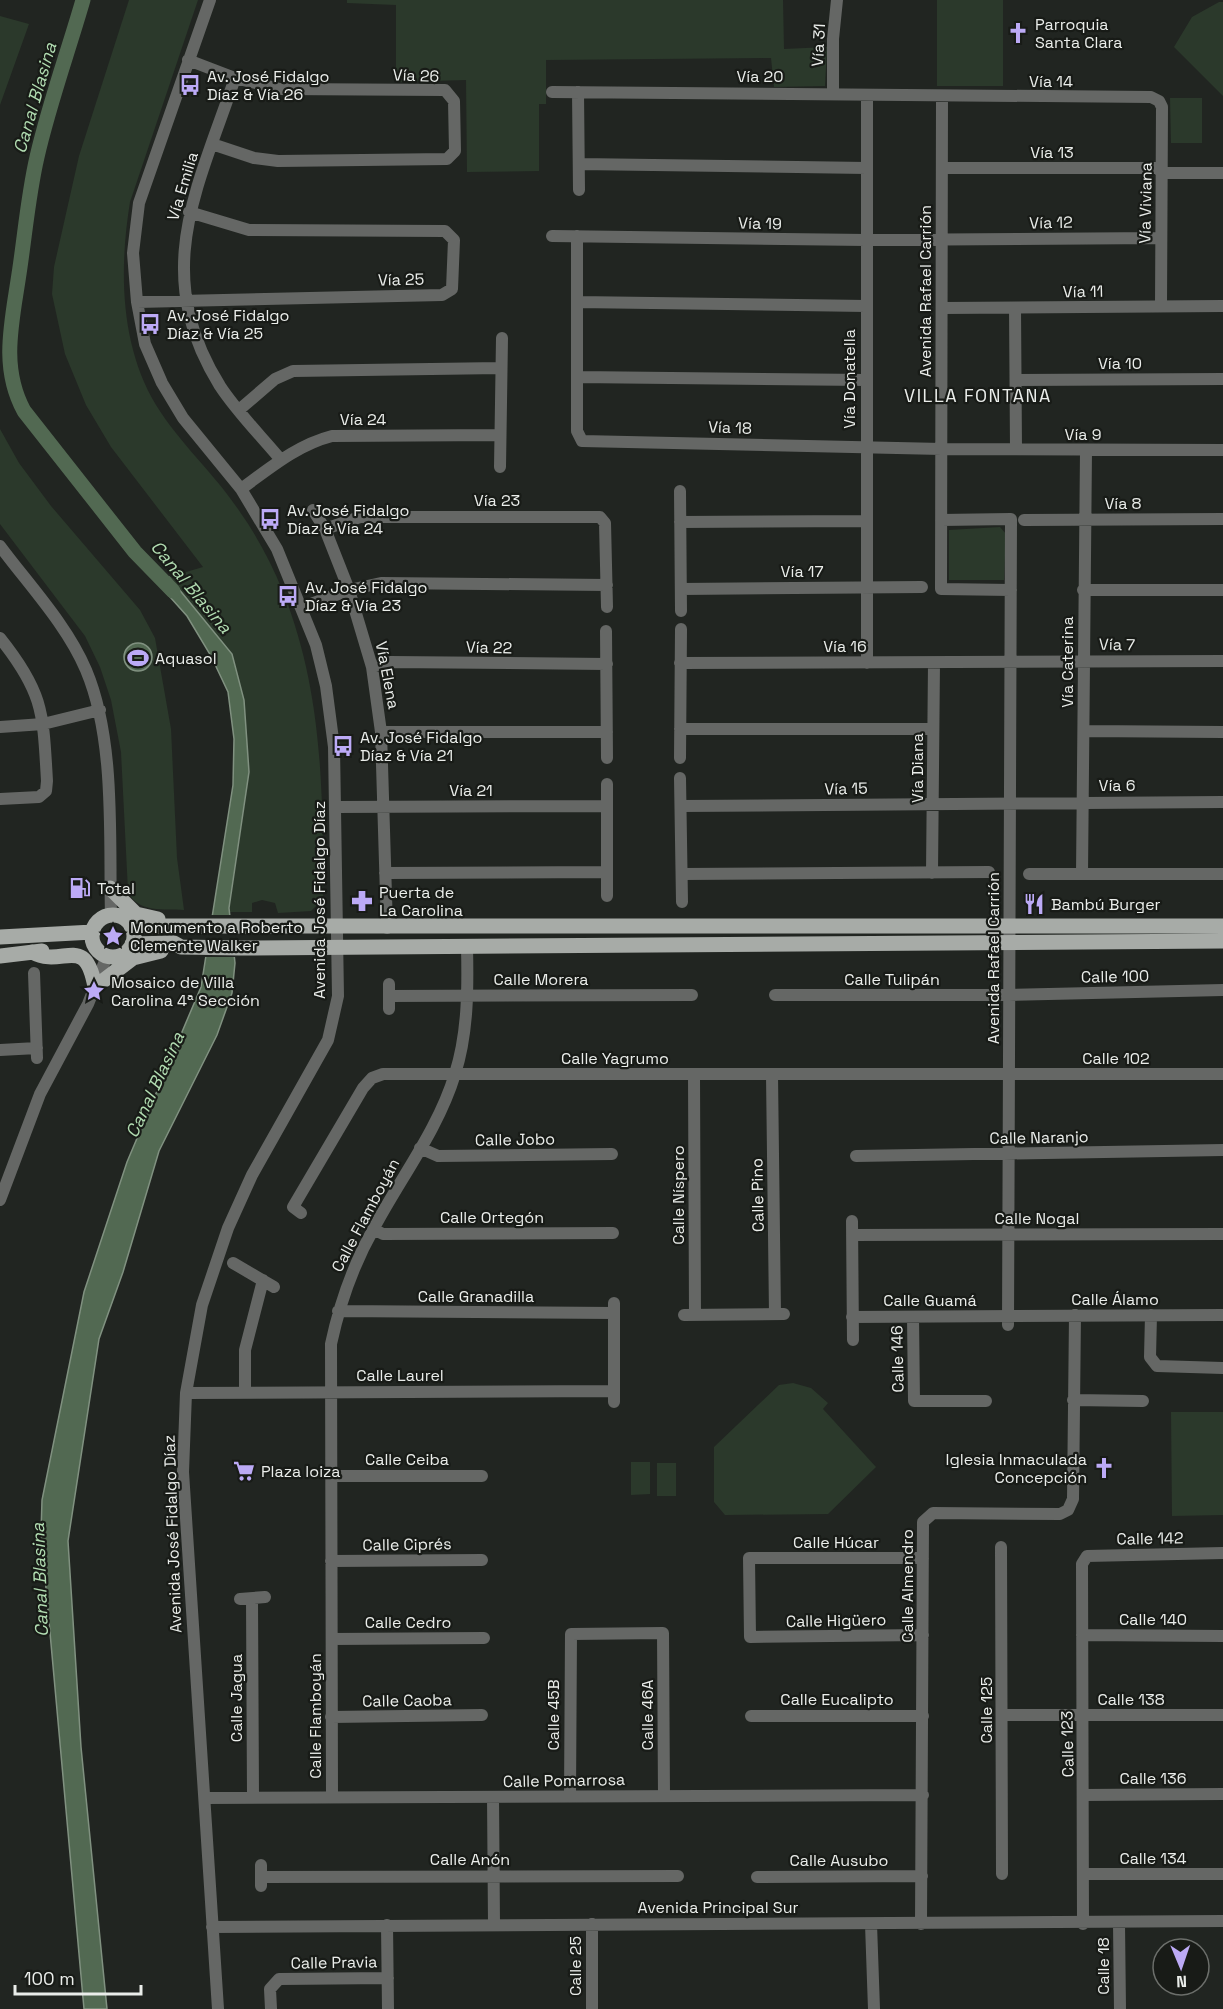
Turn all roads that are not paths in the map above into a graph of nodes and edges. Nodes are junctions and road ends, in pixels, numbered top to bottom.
1 (210, 0) edge
2 (837, 0) edge
3 (188, 60) junction
4 (235, 78) junction
5 (552, 92) dead end
6 (578, 92) junction
7 (833, 92) junction
8 (867, 95) junction
9 (942, 97) junction
10 (1159, 100) joint
11 (212, 144) junction
12 (579, 164) junction
13 (867, 168) junction
14 (942, 168) junction
15 (1161, 171) junction
16 (1223, 173) edge
17 (579, 190) dead end
18 (189, 212) junction
19 (552, 236) dead end
20 (577, 236) junction
21 (1160, 238) junction
22 (866, 240) junction
23 (942, 240) junction
24 (186, 301) junction
25 (137, 302) junction
26 (577, 302) junction
27 (866, 306) junction
28 (1161, 306) junction
29 (1223, 306) edge
30 (943, 308) junction
31 (1015, 308) junction
32 (502, 338) dead end
33 (501, 368) junction
34 (577, 377) junction
35 (1223, 379) edge
36 (866, 380) junction
37 (1016, 380) junction
38 (240, 409) junction
39 (500, 435) junction
40 (865, 448) junction
41 (942, 449) junction
42 (1016, 450) junction
43 (1223, 450) edge
44 (1086, 451) junction
45 (281, 460) junction
46 (500, 467) dead end
47 (241, 489) junction
48 (680, 491) dead end
49 (313, 510) dead end
50 (1223, 519) edge
51 (941, 520) junction
52 (1024, 520) dead end
53 (1084, 520) junction
54 (866, 521) junction
55 (680, 522) junction
56 (325, 529) junction
57 (0, 546) edge
58 (607, 585) junction
59 (922, 587) dead end
60 (866, 588) junction
61 (681, 589) junction
62 (350, 590) junction
63 (1011, 590) junction
64 (1083, 590) junction
65 (1223, 590) edge
66 (303, 607) junction
67 (607, 607) dead end
68 (681, 611) dead end
69 (681, 629) dead end
70 (606, 632) dead end
71 (2, 642) edge
72 (1083, 660) junction
73 (1223, 661) edge
74 (1010, 662) junction
75 (681, 663) junction
76 (867, 663) junction
77 (934, 663) junction
78 (607, 664) junction
79 (372, 667) junction
80 (100, 710) junction
81 (43, 724) junction
82 (0, 727) edge
83 (680, 729) junction
84 (933, 729) junction
85 (1084, 731) junction
86 (381, 732) junction
87 (607, 732) junction
88 (1223, 732) edge
89 (607, 758) dead end
90 (680, 758) dead end
91 (680, 778) dead end
92 (607, 784) dead end
93 (0, 799) edge
94 (1084, 801) junction
95 (1011, 802) junction
96 (1223, 802) edge
97 (933, 803) junction
98 (607, 806) junction
99 (681, 806) junction
100 (336, 807) junction
101 (384, 807) junction
102 (607, 872) junction
103 (989, 872) dead end
104 (386, 873) junction
105 (932, 873) junction
106 (682, 874) junction
107 (1029, 874) dead end
108 (1082, 874) junction
109 (1223, 874) edge
110 (110, 888) junction
111 (607, 896) dead end
112 (682, 902) dead end
113 (111, 916) junction
114 (191, 923) junction
115 (131, 926) junction
116 (338, 926) junction
117 (1223, 926) edge
118 (387, 928) junction
119 (1008, 934) junction
120 (0, 937) edge
121 (1223, 940) edge
122 (132, 944) junction
123 (99, 945) junction
124 (467, 946) junction
125 (186, 947) junction
126 (338, 947) junction
127 (32, 952) junction
128 (0, 956) edge
129 (34, 973) dead end
130 (95, 987) junction
131 (1223, 990) edge
132 (693, 995) dead end
133 (775, 995) dead end
134 (1009, 995) junction
135 (389, 996) dead end
136 (468, 996) junction
137 (0, 1050) edge
138 (455, 1074) junction
139 (1223, 1074) edge
140 (694, 1075) junction
141 (1010, 1075) junction
142 (772, 1076) junction
143 (420, 1148) junction
144 (1223, 1150) edge
145 (612, 1154) dead end
146 (1009, 1155) junction
147 (856, 1156) dead end
148 (5, 1167) edge
149 (0, 1200) edge
150 (297, 1210) dead end
151 (852, 1221) dead end
152 (373, 1229) junction
153 (613, 1233) dead end
154 (1009, 1234) junction
155 (1223, 1234) edge
156 (852, 1235) junction
157 (233, 1263) dead end
158 (263, 1280) junction
159 (274, 1287) dead end
160 (338, 1311) junction
161 (779, 1314) joint
162 (1075, 1315) junction
163 (1151, 1315) junction
164 (1223, 1315) edge
165 (852, 1317) junction
166 (913, 1317) junction
167 (1008, 1320) junction
168 (853, 1340) dead end
169 (1223, 1368) edge
170 (331, 1392) junction
171 (186, 1393) junction
172 (244, 1393) junction
173 (614, 1396) joint
174 (986, 1401) dead end
175 (1073, 1401) junction
176 (1143, 1401) dead end
177 (331, 1476) junction
178 (482, 1476) dead end
179 (1001, 1547) dead end
180 (1223, 1553) edge
181 (922, 1558) junction
182 (482, 1560) dead end
183 (331, 1562) junction
184 (1082, 1564) joint
185 (252, 1598) dead end
186 (663, 1633) joint
187 (923, 1635) junction
188 (1082, 1635) junction
189 (1223, 1636) edge
190 (750, 1637) joint
191 (484, 1638) dead end
192 (332, 1639) junction
193 (482, 1715) dead end
194 (1002, 1715) junction
195 (1083, 1715) junction
196 (1223, 1715) edge
197 (751, 1716) dead end
198 (923, 1716) junction
199 (331, 1717) junction
200 (1223, 1794) edge
201 (923, 1795) junction
202 (1084, 1795) junction
203 (253, 1796) junction
204 (332, 1796) junction
205 (570, 1796) junction
206 (664, 1796) junction
207 (493, 1797) junction
208 (206, 1798) junction
209 (1002, 1874) dead end
210 (1084, 1874) junction
211 (1223, 1874) edge
212 (494, 1875) junction
213 (262, 1876) dead end
214 (678, 1876) dead end
215 (922, 1876) junction
216 (757, 1877) dead end
217 (1223, 1921) edge
218 (494, 1924) junction
219 (592, 1924) junction
220 (871, 1924) junction
221 (921, 1924) junction
222 (1083, 1924) junction
223 (1119, 1924) junction
224 (387, 1925) junction
225 (212, 1927) junction
226 (387, 1978) junction
227 (218, 2009) edge
228 (272, 2009) edge
229 (388, 2009) edge
230 (592, 2009) edge
231 (874, 2009) edge
232 (1120, 2009) edge

1 - 3 street, Avenida José Fidalgo Díaz
2 - 7 street, Vía 31
3 - 4 street, Vía 26
3 - 25 street, Avenida José Fidalgo Díaz
4 - 11 street, Vía Emilia
4 - 11 street, Vía 26
5 - 6 street, Vía 20
6 - 7 street, Vía 20
6 - 12 street
7 - 8 street, Vía 20
8 - 9 street, Vía 20
8 - 13 street, Vía Donatella
9 - 10 street, Vía 14
9 - 14 street, Avenida Rafael Carrión
10 - 15 street, Vía Viviana
11 - 18 street, Vía Emilia
12 - 13 street
12 - 17 street
13 - 22 street, Vía Donatella
14 - 15 street, Vía 13
14 - 23 street, Avenida Rafael Carrión
15 - 16 street, Vía 13
15 - 21 street, Vía Viviana
18 - 24 street, Vía Emilia
18 - 24 street, Vía 25
19 - 20 street, Vía 19
20 - 22 street, Vía 19
20 - 26 street
21 - 23 street, Vía 12
21 - 28 street, Vía Viviana
22 - 23 street, Vía 19
22 - 27 street, Vía Donatella
23 - 30 street, Avenida Rafael Carrión
24 - 25 street, Vía 25
24 - 38 street, Vía Emilia
25 - 47 street, Avenida José Fidalgo Díaz
26 - 27 street
26 - 34 street, Vía 18
27 - 36 street, Vía Donatella
28 - 29 street, Vía 11
28 - 31 street, Vía 11
30 - 31 street, Vía 11
30 - 41 street, Avenida Rafael Carrión
31 - 37 street
32 - 33 street
33 - 38 street
33 - 39 street
34 - 36 street
34 - 40 street, Vía 18
35 - 37 street, Vía 10
36 - 40 street, Vía Donatella
37 - 42 street
38 - 45 street, Vía Emilia
39 - 45 street, Vía 24
39 - 46 street
40 - 41 street, Vía 18
40 - 54 street, Vía Donatella
41 - 42 street, Vía 9
41 - 51 street, Avenida Rafael Carrión
42 - 44 street, Vía 9
43 - 44 street, Vía 9
44 - 53 street, Vía Caterina
45 - 47 street, Vía 24
47 - 66 street, Avenida José Fidalgo Díaz
48 - 55 street
49 - 56 street, Vía Elena
50 - 53 street, Vía 8
51 - 63 street, Avenida Rafael Carrión
51 - 63 street, Avenida Rafael Carrión
52 - 53 street, Vía 8
53 - 64 street, Vía Caterina
54 - 55 street
54 - 60 street, Vía Donatella
55 - 61 street
56 - 58 street, Vía 23
56 - 62 street, Vía Elena
57 - 80 street
58 - 62 street
58 - 67 street, Vía 23
59 - 60 street, Vía 17
60 - 61 street, Vía 17
60 - 76 street, Vía Donatella
61 - 68 street
62 - 66 street
62 - 79 street, Vía Elena
63 - 74 street, Avenida Rafael Carrión
64 - 65 street
64 - 72 street, Vía Caterina
66 - 100 street, Avenida José Fidalgo Díaz
69 - 75 street
70 - 78 street
71 - 81 street
72 - 73 street, Vía 7
72 - 74 street, Vía 7
72 - 85 street, Vía Caterina
74 - 77 street, Vía 16
74 - 95 street, Avenida Rafael Carrión
75 - 76 street, Vía 16
75 - 83 street
76 - 77 street, Vía 16
77 - 84 street, Vía Diana
78 - 79 street, Vía 22
78 - 87 street
79 - 86 street, Vía Elena
80 - 81 street
80 - 110 street
81 - 82 street
81 - 93 street
83 - 84 street
83 - 90 street
84 - 97 street, Vía Diana
85 - 88 street
85 - 94 street, Vía Caterina
86 - 87 street
86 - 101 street, Vía Elena
87 - 89 street
91 - 99 street
92 - 98 street
94 - 95 street, Vía 6
94 - 96 street, Vía 6
94 - 108 street, Vía Caterina
95 - 97 street, Vía 15
95 - 119 street, Avenida Rafael Carrión
97 - 99 street, Vía 15
97 - 105 street, Vía Diana
98 - 101 street, Vía 21
98 - 102 street
99 - 106 street
100 - 101 street, Vía 21
100 - 116 street, Avenida José Fidalgo Díaz
101 - 104 street, Vía Elena
102 - 104 street
102 - 111 street
103 - 105 street
104 - 118 street, Vía Elena
105 - 106 street
106 - 112 street
107 - 108 street
108 - 109 street
110 - 113 street
110 - 114 main road
113 - 115 main road
113 - 123 main road
114 - 115 main road
114 - 116 main road
115 - 122 main road
116 - 118 main road
116 - 126 street, Avenida José Fidalgo Díaz
117 - 119 main road
118 - 119 main road
119 - 121 main road
119 - 124 main road
119 - 134 street, Avenida Rafael Carrión
120 - 123 main road
122 - 123 main road
122 - 125 main road
123 - 127 main road
123 - 130 street
124 - 126 main road
124 - 136 street, Calle Flamboyán
125 - 126 main road
125 - 130 main road
126 - 171 street, Avenida José Fidalgo Díaz
127 - 128 main road
127 - 130 main road
129 - 137 street
130 - 148 street
131 - 134 street, Calle 100
132 - 136 street, Calle Morera
133 - 134 street, Calle Tulipán
134 - 141 street, Avenida Rafael Carrión
135 - 136 street, Calle Morera
136 - 138 street, Calle Flamboyán
138 - 140 street, Calle Yagrumo
138 - 143 street, Calle Flamboyán
138 - 150 street, Calle Yagrumo
139 - 141 street, Calle 102
140 - 142 street, Calle Yagrumo
140 - 161 street, Calle Níspero
141 - 142 street, Calle Yagrumo
141 - 146 street, Avenida Rafael Carrión
142 - 161 street, Calle Pino
143 - 145 street, Calle Jobo
143 - 152 street, Calle Flamboyán
144 - 146 street, Calle Naranjo
146 - 147 street, Calle Naranjo
146 - 154 street, Avenida Rafael Carrión
148 - 149 street
151 - 156 street
152 - 153 street, Calle Ortegón
152 - 160 street, Calle Flamboyán
154 - 155 street, Calle Nogal
154 - 156 street, Calle Nogal
154 - 167 street, Avenida Rafael Carrión
156 - 165 street
157 - 158 street
158 - 159 street
158 - 172 street
160 - 170 street, Calle Flamboyán
160 - 173 street, Calle Granadilla
162 - 163 street, Calle Álamo
162 - 167 street, Calle Álamo
162 - 175 street, Calle Almendro
163 - 164 street, Calle Álamo
163 - 169 street
165 - 166 street, Calle Guamá
165 - 168 street
166 - 167 street, Calle Guamá
166 - 174 street, Calle 146
170 - 172 street, Calle Laurel
170 - 173 street, Calle Laurel
170 - 177 street, Calle Flamboyán
171 - 172 street, Calle Laurel
171 - 208 street, Avenida José Fidalgo Díaz
175 - 176 street
175 - 181 street, Calle Almendro
177 - 178 street, Calle Ceiba
177 - 183 street, Calle Flamboyán
179 - 194 street, Calle 125
180 - 184 street, Calle 142
181 - 187 street, Calle Almendro
181 - 190 street, Calle Húcar
182 - 183 street, Calle Ciprés
183 - 192 street, Calle Flamboyán
184 - 188 street, Calle 123
185 - 203 street, Calle Jagua
186 - 205 street, Calle 45B
186 - 206 street, Calle 46A
187 - 190 street, Calle Higüero
187 - 198 street, Calle Almendro
188 - 189 street, Calle 140
188 - 195 street, Calle 123
191 - 192 street, Calle Cedro
192 - 199 street, Calle Flamboyán
193 - 199 street, Calle Caoba
194 - 195 street, Calle 138
194 - 209 street, Calle 125
195 - 196 street, Calle 138
195 - 202 street, Calle 123
197 - 198 street, Calle Eucalipto
198 - 201 street, Calle Almendro
199 - 204 street, Calle Flamboyán
200 - 202 street, Calle 136
201 - 206 street, Calle Pomarrosa
201 - 215 street, Calle Almendro
202 - 210 street, Calle 123
203 - 204 street, Calle Pomarrosa
203 - 208 street, Calle Pomarrosa
204 - 207 street, Calle Pomarrosa
205 - 206 street, Calle Pomarrosa
205 - 207 street, Calle Pomarrosa
207 - 212 street
208 - 225 street, Avenida José Fidalgo Díaz
210 - 211 street, Calle 134
210 - 222 street, Calle 123
212 - 213 street, Calle Anón
212 - 214 street, Calle Anón
212 - 218 street
215 - 216 street, Calle Ausubo
215 - 221 street, Calle Almendro
217 - 223 street, Avenida Principal Sur
218 - 219 street, Avenida Principal Sur
218 - 224 street, Avenida Principal Sur
219 - 220 street, Avenida Principal Sur
219 - 230 street, Calle 25
220 - 221 street, Avenida Principal Sur
220 - 231 street
221 - 222 street, Avenida Principal Sur
222 - 223 street, Avenida Principal Sur
223 - 232 street, Calle 18
224 - 225 street, Avenida Principal Sur
224 - 226 street
225 - 227 street, Avenida José Fidalgo Díaz
226 - 228 street, Calle Pravia
226 - 229 street

